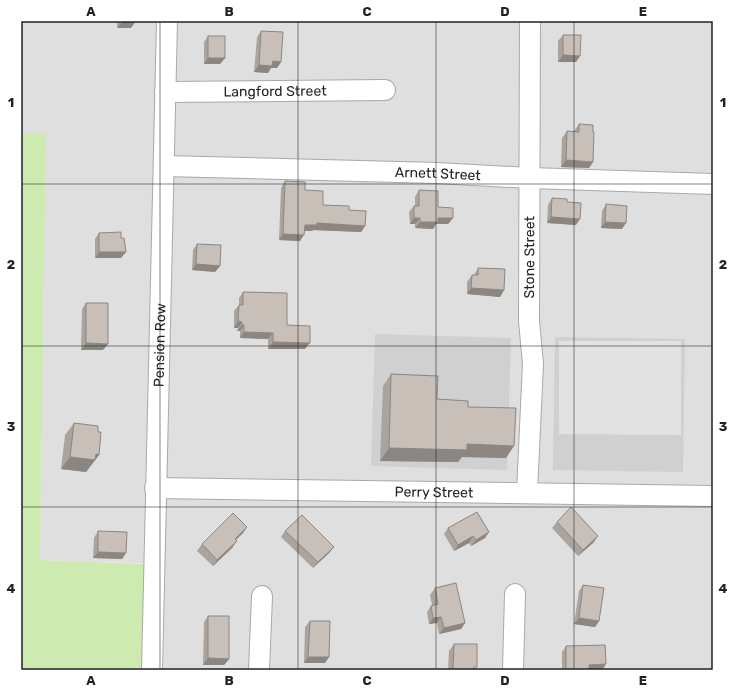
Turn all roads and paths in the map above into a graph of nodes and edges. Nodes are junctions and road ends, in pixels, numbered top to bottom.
1 (167, 21) edge
2 (530, 21) edge
3 (385, 90) dead end
4 (165, 92) junction
5 (164, 166) junction
6 (530, 178) junction
7 (713, 184) edge
8 (155, 488) junction
9 (527, 492) junction
10 (713, 496) edge
11 (515, 594) dead end
12 (262, 596) dead end
13 (152, 670) edge
14 (259, 670) edge
15 (513, 670) edge

1 - 4 street, Pension Row
2 - 6 street, Stone Street
3 - 4 street, Langford Street
4 - 5 street, Pension Row
5 - 6 street, Arnett Street
5 - 8 street, Pension Row
6 - 7 street, Arnett Street
6 - 9 street, Stone Street
8 - 9 street, Perry Street
8 - 13 street, Pension Row
9 - 10 street, Perry Street
11 - 15 street
12 - 14 street

